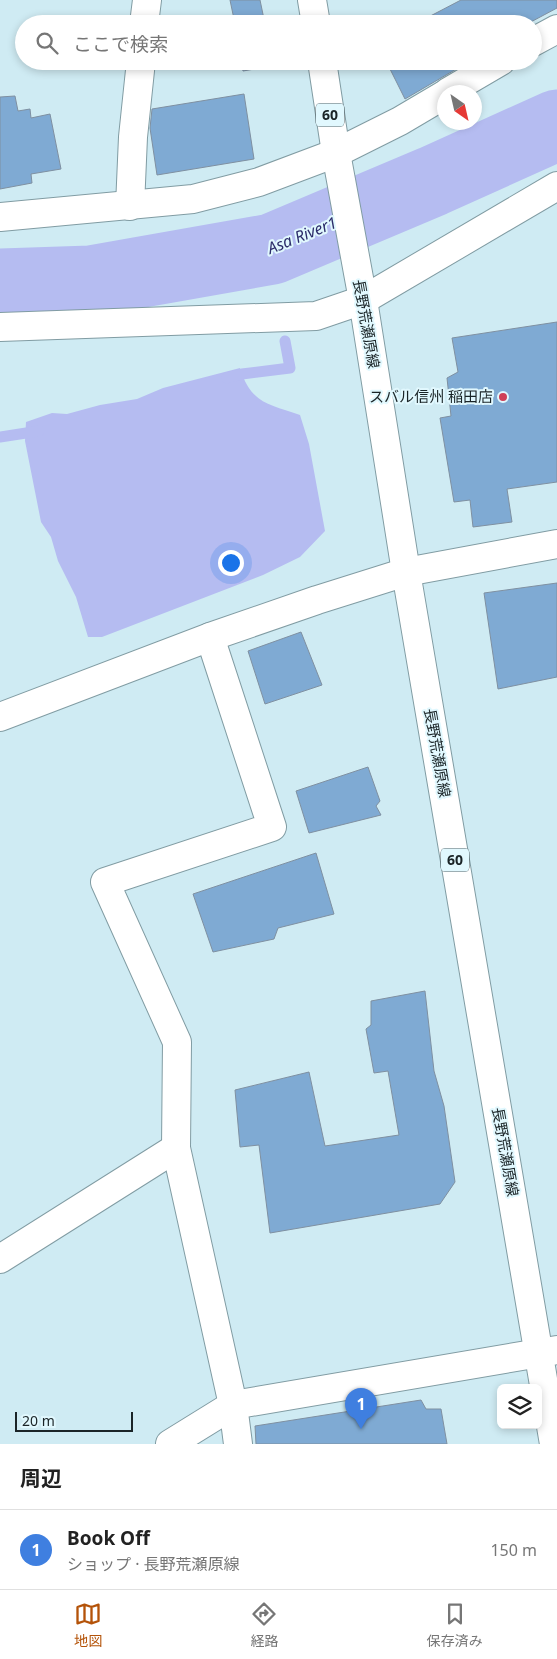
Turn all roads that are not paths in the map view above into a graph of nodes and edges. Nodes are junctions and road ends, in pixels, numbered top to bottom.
1 (146, 0) edge
2 (312, 0) edge
3 (145, 15) edge
4 (314, 15) edge
5 (557, 29) edge
6 (542, 37) edge
7 (140, 70) edge
8 (323, 70) edge
9 (485, 70) edge
10 (460, 85) edge
11 (437, 99) edge
12 (338, 161) junction
13 (557, 186) edge
14 (130, 206) junction
15 (0, 217) edge
16 (361, 287) junction
17 (0, 327) edge
18 (557, 544) edge
19 (406, 572) junction
20 (210, 637) junction
21 (0, 717) edge
22 (176, 1148) junction
23 (0, 1259) edge
24 (548, 1351) edge
25 (233, 1405) junction
26 (170, 1444) edge
27 (238, 1444) edge
28 (554, 1444) edge

1 - 3 street
2 - 4 street
5 - 6 street
7 - 14 street
8 - 12 street, 長野荒瀬原線 / 60
9 - 10 street
11 - 12 street
12 - 14 street
12 - 16 street, 長野荒瀬原線 / 60
13 - 16 street
14 - 15 street
16 - 17 street
16 - 19 street, 長野荒瀬原線 / 60
18 - 19 street
19 - 20 street
19 - 24 street, 長野荒瀬原線 / 60
20 - 21 street
20 - 22 street
22 - 23 street
22 - 25 street
24 - 25 street
24 - 28 street, 長野荒瀬原線 / 60
25 - 26 street
25 - 27 street

